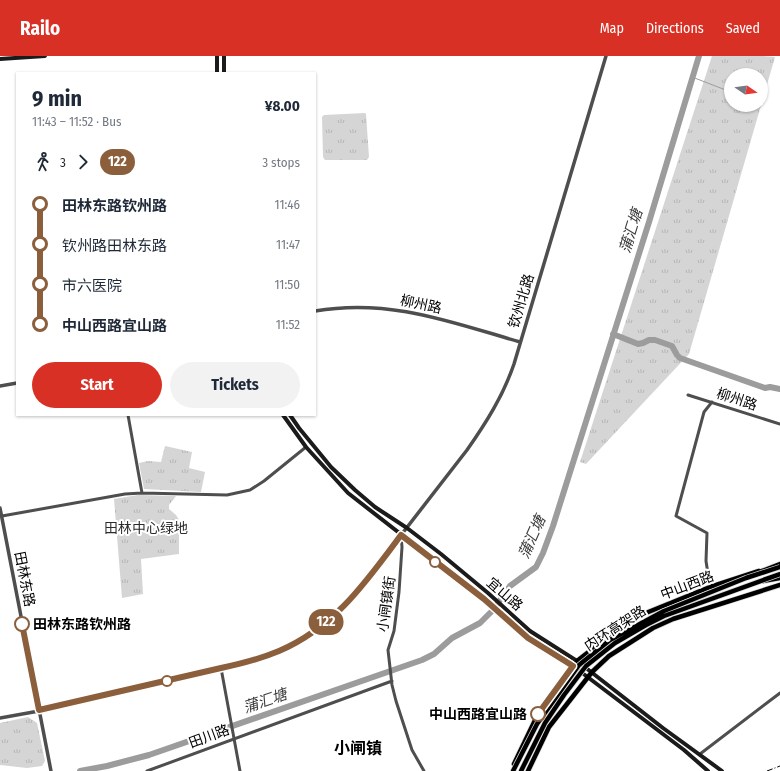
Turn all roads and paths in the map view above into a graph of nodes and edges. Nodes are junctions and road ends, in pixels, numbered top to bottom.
1 (45, 56) edge
2 (217, 56) edge
3 (224, 56) edge
4 (606, 56) edge
5 (0, 59) edge
6 (217, 72) edge
7 (224, 72) edge
8 (316, 311) edge
9 (520, 342) junction
10 (16, 383) edge
11 (0, 386) edge
12 (688, 395) dead end
13 (712, 402) junction
14 (128, 416) edge
15 (285, 416) edge
16 (291, 416) edge
17 (780, 424) edge
18 (306, 447) junction
19 (142, 493) junction
20 (0, 508) edge
21 (2, 516) junction
22 (406, 528) junction
23 (401, 535) junction
24 (780, 565) edge
25 (780, 574) edge
26 (780, 578) edge
27 (752, 583) junction
28 (780, 585) edge
29 (710, 587) junction
30 (577, 661) junction
31 (573, 666) junction
32 (221, 668) junction
33 (592, 672) junction
34 (588, 678) junction
35 (392, 681) junction
36 (780, 693) edge
37 (39, 710) junction
38 (0, 718) edge
39 (234, 739) junction
40 (700, 754) junction
41 (51, 771) edge
42 (148, 771) edge
43 (240, 771) edge
44 (424, 771) edge
45 (512, 771) edge
46 (521, 771) edge
47 (528, 771) edge
48 (708, 771) edge
49 (722, 771) edge

1 - 5 main road
2 - 6 main road
3 - 7 main road
4 - 9 street, 钦州北路
8 - 9 street, 柳州路
9 - 22 street, 钦州北路
10 - 11 street
12 - 13 street, 柳州路
13 - 17 street, 柳州路
13 - 29 street
14 - 19 street
15 - 18 main road, 宜山路
16 - 22 main road, 宜山路
18 - 19 street
18 - 23 main road, 宜山路
19 - 21 street
20 - 21 street, 田林东路
21 - 37 street, 田林东路
22 - 23 street, 钦州北路
22 - 30 main road, 宜山路
23 - 31 main road, 宜山路
23 - 32 street, 钦州北路
23 - 35 street, 小闸镇街
24 - 29 main road, 中山西路
24 - 45 main road, 内环高架路, bridge
25 - 27 main road, 内环高架路, bridge
26 - 27 main road, bridge
27 - 46 main road, 内环高架路, bridge
28 - 33 main road, 中山西路
29 - 30 main road, 中山西路
30 - 31 main road, 中山西路
30 - 33 main road, 宜山路
31 - 34 main road, 宜山路
31 - 45 main road, 中山西路
32 - 37 street, 钦州北路
32 - 39 street
33 - 34 main road, 中山西路
33 - 40 main road, 宜山路
34 - 47 main road, 中山西路
34 - 48 main road, 宜山路
35 - 39 street, 田川路
35 - 44 street, 小闸镇街
36 - 40 street
37 - 38 street, 钦州北路
37 - 41 street, 田林东路
39 - 42 street, 田川路
39 - 43 street
40 - 49 main road, 宜山路

